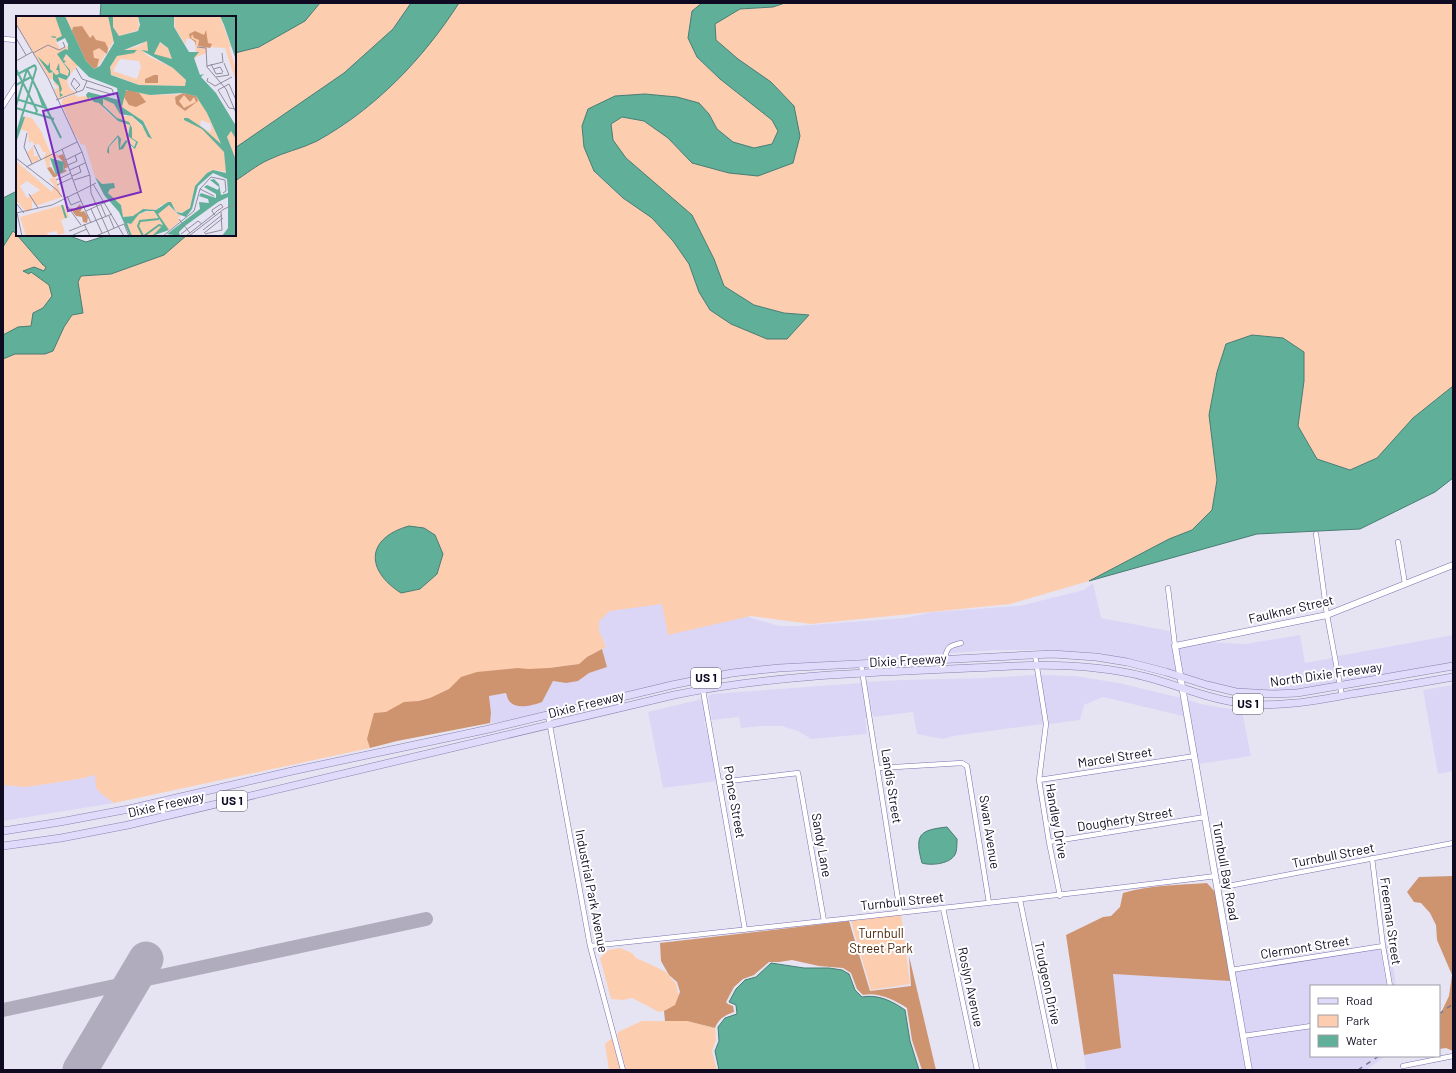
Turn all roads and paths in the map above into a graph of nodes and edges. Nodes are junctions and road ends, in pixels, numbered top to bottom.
1 (3, 39) edge
2 (16, 40) edge
3 (16, 86) edge
4 (3, 106) edge
5 (1316, 534) dead end
6 (1398, 542) dead end
7 (1453, 565) edge
8 (1405, 584) junction
9 (1168, 588) dead end
10 (1326, 615) junction
11 (961, 643) dead end
12 (1175, 646) junction
13 (1035, 655) junction
14 (944, 659) junction
15 (861, 664) junction
16 (1037, 665) junction
17 (1453, 666) edge
18 (863, 674) junction
19 (1180, 676) junction
20 (1453, 677) edge
21 (701, 679) junction
22 (1341, 685) junction
23 (1182, 688) junction
24 (704, 689) junction
25 (1342, 696) junction
26 (548, 715) junction
27 (549, 725) junction
28 (1195, 756) junction
29 (878, 768) junction
30 (1039, 780) junction
31 (720, 782) junction
32 (162, 802) junction
33 (164, 817) junction
34 (1205, 817) junction
35 (3, 831) edge
36 (1049, 842) junction
37 (1453, 843) edge
38 (3, 846) edge
39 (1372, 858) junction
40 (1216, 876) junction
41 (1218, 888) junction
42 (1060, 896) junction
43 (1020, 900) junction
44 (990, 903) junction
45 (943, 908) junction
46 (900, 912) junction
47 (824, 921) junction
48 (745, 930) junction
49 (590, 946) junction
50 (1383, 946) junction
51 (1231, 970) junction
52 (1390, 985) edge
53 (1310, 1026) edge
54 (1244, 1036) junction
55 (1453, 1056) edge
56 (1403, 1066) dead end
57 (623, 1070) edge
58 (977, 1070) edge
59 (1055, 1070) edge
60 (1249, 1070) edge

1 - 2 street
3 - 4 street
5 - 10 street
6 - 8 street
7 - 8 street, Faulkner Street
8 - 10 street, Faulkner Street
9 - 12 street
10 - 12 street, Faulkner Street
10 - 22 street
11 - 14 street
12 - 19 street, Turnbull Bay Road
13 - 14 main road, Dixie Freeway / US 1
13 - 16 street, Handley Drive
13 - 19 main road, Dixie Freeway / US 1
14 - 15 main road, Dixie Freeway / US 1
15 - 18 street, Landis Street
15 - 21 main road, Dixie Freeway / US 1
16 - 18 main road, Dixie Freeway / US 1
16 - 23 main road, Dixie Freeway / US 1
16 - 30 street, Handley Drive
17 - 22 main road, North Dixie Freeway / US 1
18 - 24 main road, Dixie Freeway / US 1
18 - 29 street, Landis Street
19 - 22 main road, North Dixie Freeway / US 1
19 - 23 street, Turnbull Bay Road
20 - 25 main road, North Dixie Freeway / US 1
21 - 24 street, Ponce Street
21 - 26 main road, Dixie Freeway / US 1
22 - 25 street
23 - 25 main road, North Dixie Freeway / US 1
23 - 28 street, Turnbull Bay Road
24 - 27 main road, Dixie Freeway / US 1
24 - 31 street, Ponce Street
26 - 27 street, Industrial Park Avenue
26 - 32 main road, Dixie Freeway / US 1
27 - 33 main road, Dixie Freeway / US 1
27 - 49 street, Industrial Park Avenue
28 - 30 street, Marcel Street
28 - 34 street, Turnbull Bay Road
29 - 44 street, Swan Avenue
29 - 46 street, Landis Street
30 - 36 street, Handley Drive
31 - 47 street, Sandy Lane
31 - 48 street, Ponce Street
32 - 33 street
32 - 35 main road, Dixie Freeway / US 1
33 - 38 main road, Dixie Freeway / US 1
34 - 36 street, Dougherty Street
34 - 40 street, Turnbull Bay Road
36 - 42 street, Handley Drive
37 - 39 street, Turnbull Street
39 - 41 street, Turnbull Street
39 - 50 street, Freeman Street
40 - 41 street, Turnbull Bay Road
40 - 42 street, Turnbull Street
41 - 51 street, Turnbull Bay Road
42 - 43 street, Turnbull Street
43 - 44 street, Turnbull Street
43 - 59 street, Trudgeon Drive
44 - 45 street, Turnbull Street
45 - 46 street, Turnbull Street
45 - 58 street, Roslyn Avenue
46 - 47 street, Turnbull Street
47 - 48 street, Turnbull Street
48 - 49 street, Turnbull Street
49 - 57 street, Industrial Park Avenue
50 - 51 street, Clermont Street
50 - 52 street, Freeman Street
51 - 54 street, Turnbull Bay Road
53 - 54 street
54 - 60 street, Turnbull Bay Road
55 - 56 street

